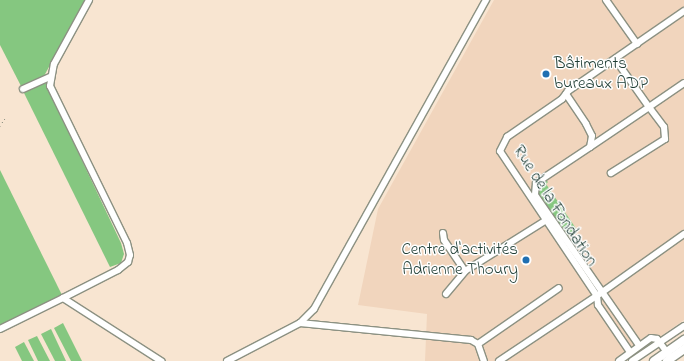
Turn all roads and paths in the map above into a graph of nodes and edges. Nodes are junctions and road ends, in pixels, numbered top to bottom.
1 (90, 0) edge
2 (486, 0) edge
3 (606, 0) edge
4 (684, 11) edge
5 (637, 44) junction
6 (615, 59) junction
7 (50, 78) junction
8 (684, 83) edge
9 (22, 89) dead end
10 (566, 94) junction
11 (649, 107) junction
12 (5, 118) dead end
13 (0, 126) edge
14 (590, 147) junction
15 (611, 173) dead end
16 (519, 181) junction
17 (536, 183) junction
18 (548, 219) junction
19 (443, 233) dead end
20 (684, 234) edge
21 (465, 271) junction
22 (559, 288) dead end
23 (446, 294) dead end
24 (599, 295) junction
25 (63, 298) junction
26 (300, 323) junction
27 (684, 326) edge
28 (0, 329) edge
29 (684, 340) edge
30 (660, 342) junction
31 (478, 344) junction
32 (639, 345) junction
33 (684, 349) edge
34 (630, 352) junction
35 (670, 358) edge
36 (161, 361) edge
37 (227, 361) edge
38 (484, 361) edge
39 (499, 361) edge
40 (619, 361) edge
41 (632, 361) edge
42 (654, 361) edge

1 - 7 street
2 - 26 street
3 - 5 street
4 - 5 street, Rue de la Fondation
5 - 6 street, Rue de la Fondation
6 - 10 street, Rue de la Fondation
6 - 11 street
7 - 9 street
7 - 25 street
8 - 11 street, Rue de la Fondation
10 - 14 street
10 - 16 street, Rue de la Fondation
11 - 14 street, Rue de la Fondation
11 - 15 street
12 - 13 path
14 - 17 street, Rue de la Fondation
16 - 17 street
16 - 18 street, Rue de la Fondation
17 - 18 street, Rue de la Fondation
18 - 21 street
18 - 24 street, Rue de la Fondation
19 - 21 street
20 - 24 street
21 - 23 street
22 - 31 street
24 - 32 street, Rue de la Fondation
24 - 34 street, Rue de la Fondation
24 - 39 street
25 - 28 street
25 - 36 street
26 - 31 street
26 - 37 street
27 - 30 street
29 - 35 main road
30 - 32 street
30 - 35 street
30 - 41 street
31 - 38 street
32 - 34 street
33 - 35 main road
34 - 40 street
35 - 42 main road

